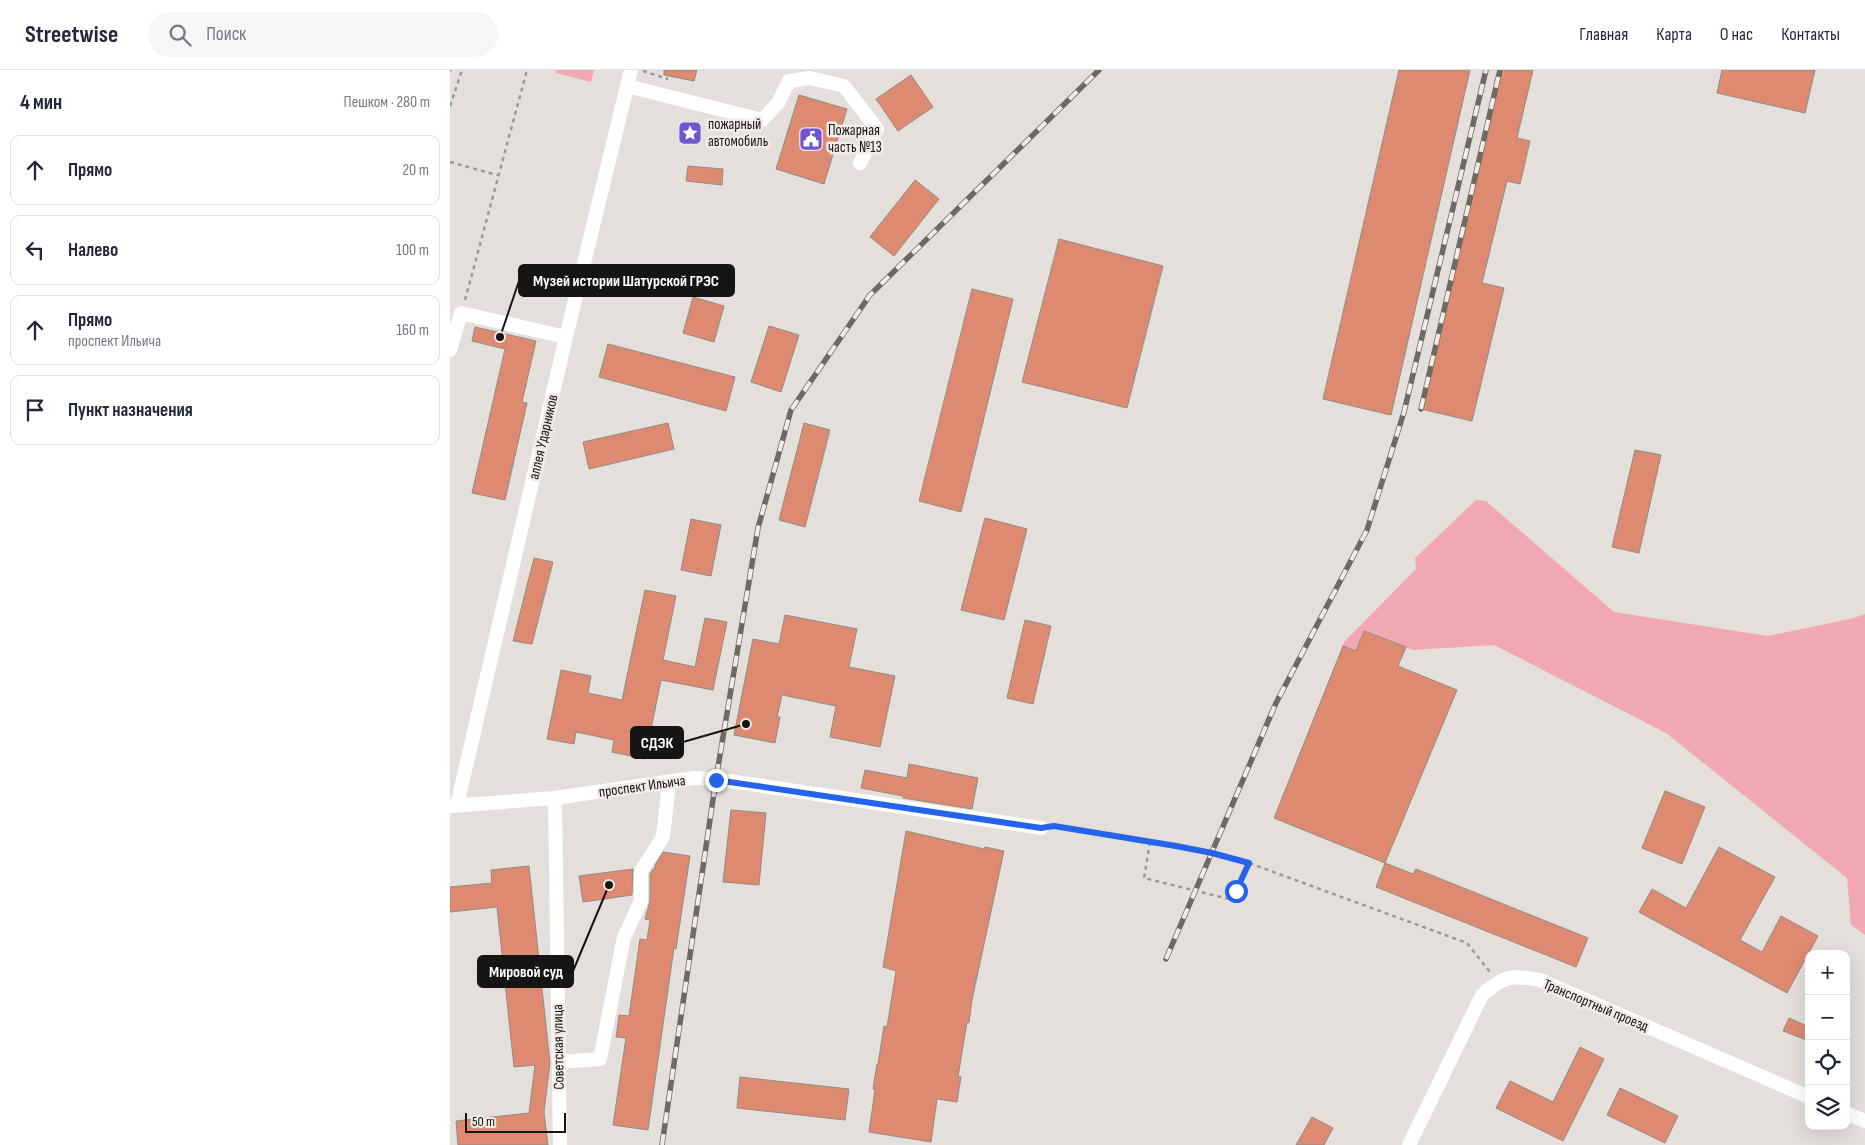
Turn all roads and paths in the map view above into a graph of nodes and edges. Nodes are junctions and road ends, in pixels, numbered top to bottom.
1 (462, 70) edge
2 (527, 70) edge
3 (631, 70) edge
4 (639, 70) edge
5 (668, 79) dead end
6 (627, 86) junction
7 (450, 106) edge
8 (450, 162) edge
9 (860, 163) dead end
10 (497, 175) junction
11 (461, 313) junction
12 (566, 337) junction
13 (450, 350) edge
14 (669, 782) junction
15 (555, 798) junction
16 (454, 805) edge
17 (1041, 828) joint
18 (1150, 842) junction
19 (1249, 863) junction
20 (1498, 981) junction
21 (558, 1062) junction
22 (1805, 1094) edge
23 (1850, 1115) edge
24 (1865, 1121) edge
25 (560, 1145) edge
26 (1409, 1145) edge

1 - 7 path
2 - 10 path
3 - 6 street, аллея Ударников
4 - 5 path
6 - 9 street
6 - 12 street, аллея Ударников
8 - 10 path
10 - 11 path
11 - 12 street
11 - 13 street
12 - 16 street, аллея Ударников
14 - 15 street, проспект Ильича
14 - 17 street, проспект Ильича
14 - 21 street
15 - 16 street, проспект Ильича
15 - 21 street, Советская улица
17 - 18 path
18 - 19 path
18 - 19 path
19 - 20 path
20 - 22 street, Транспортный проезд
20 - 26 street
21 - 25 street, Советская улица
23 - 24 street

